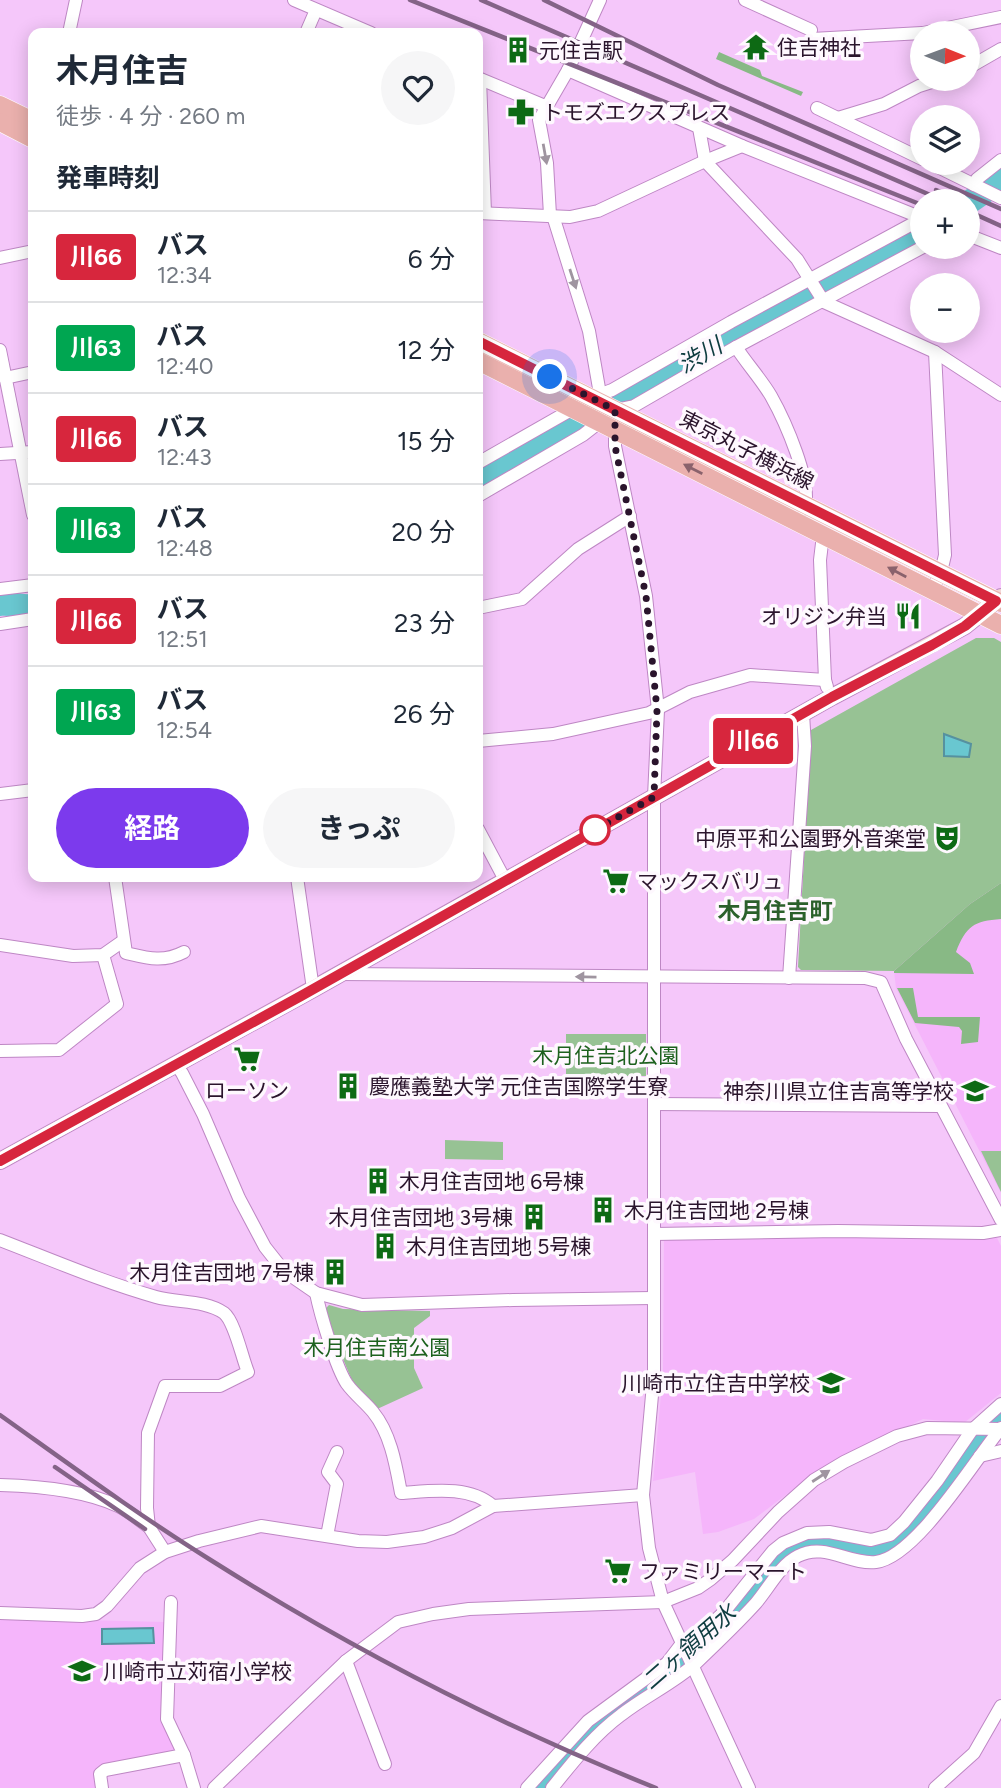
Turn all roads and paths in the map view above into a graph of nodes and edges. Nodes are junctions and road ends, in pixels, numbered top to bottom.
1 (76, 0) edge
2 (294, 0) edge
3 (600, 0) edge
4 (745, 0) edge
5 (316, 10) junction
6 (1001, 17) edge
7 (980, 21) edge
8 (70, 28) edge
9 (308, 28) edge
10 (359, 28) edge
11 (910, 33) edge
12 (1001, 49) edge
13 (980, 61) edge
14 (568, 70) junction
15 (483, 81) edge
16 (910, 91) edge
17 (0, 105) edge
18 (545, 106) junction
19 (817, 108) dead end
20 (838, 118) junction
21 (28, 119) edge
22 (0, 122) edge
23 (699, 128) junction
24 (28, 136) edge
25 (743, 146) junction
26 (910, 153) edge
27 (1001, 160) edge
28 (705, 161) junction
29 (954, 175) edge
30 (974, 185) junction
31 (1001, 198) edge
32 (483, 213) edge
33 (910, 213) edge
34 (550, 215) junction
35 (910, 224) edge
36 (980, 240) edge
37 (1001, 248) edge
38 (28, 252) edge
39 (910, 254) edge
40 (0, 258) edge
41 (810, 279) junction
42 (824, 302) junction
43 (483, 343) edge
44 (736, 347) junction
45 (0, 350) edge
46 (935, 352) junction
47 (483, 364) edge
48 (28, 373) edge
49 (5, 378) junction
50 (1001, 395) edge
51 (596, 396) junction
52 (572, 410) junction
53 (615, 410) junction
54 (599, 423) junction
55 (615, 431) junction
56 (28, 452) edge
57 (0, 454) edge
58 (483, 460) edge
59 (483, 493) edge
60 (806, 505) junction
61 (630, 516) junction
62 (797, 522) junction
63 (823, 535) junction
64 (941, 572) junction
65 (28, 586) edge
66 (0, 589) edge
67 (932, 590) junction
68 (999, 600) edge
69 (483, 607) edge
70 (979, 615) junction
71 (28, 620) edge
72 (0, 624) edge
73 (1001, 625) edge
74 (825, 680) junction
75 (832, 697) junction
76 (657, 710) junction
77 (803, 714) junction
78 (483, 741) edge
79 (28, 791) edge
80 (0, 794) edge
81 (654, 797) junction
82 (483, 838) edge
83 (505, 880) junction
84 (116, 882) edge
85 (298, 882) edge
86 (123, 942) junction
87 (0, 945) edge
88 (184, 952) dead end
89 (103, 955) junction
90 (336, 974) junction
91 (654, 978) junction
92 (789, 978) junction
93 (313, 989) junction
94 (0, 1051) edge
95 (176, 1065) junction
96 (654, 1104) junction
97 (940, 1106) junction
98 (0, 1161) edge
99 (1001, 1220) edge
100 (1001, 1230) edge
101 (654, 1234) junction
102 (0, 1240) edge
103 (316, 1293) junction
104 (653, 1298) junction
105 (1001, 1404) edge
106 (1001, 1428) edge
107 (972, 1430) junction
108 (1001, 1451) edge
109 (337, 1452) dead end
110 (980, 1456) junction
111 (0, 1486) edge
112 (643, 1494) junction
113 (494, 1506) junction
114 (149, 1527) junction
115 (327, 1536) junction
116 (165, 1552) junction
117 (172, 1602) dead end
118 (663, 1602) junction
119 (0, 1613) edge
120 (683, 1642) junction
121 (346, 1661) junction
122 (694, 1665) junction
123 (1001, 1706) edge
124 (184, 1755) junction
125 (385, 1764) dead end
126 (102, 1788) edge
127 (194, 1788) edge
128 (214, 1788) edge
129 (527, 1788) edge
130 (552, 1788) edge
131 (749, 1788) edge
132 (935, 1788) edge

1 - 8 street
2 - 5 street
3 - 14 street
4 - 11 street
5 - 9 street
5 - 10 street
6 - 7 street
12 - 13 street
14 - 18 street
14 - 23 street
15 - 18 street
16 - 20 street
17 - 21 main road
18 -> 34 street
19 - 20 street
20 - 26 street
22 - 24 main road
23 - 25 street
23 - 28 street
25 - 28 street
25 - 33 street
27 - 30 street
28 - 34 street
28 - 41 street
29 - 30 street
30 - 31 street
32 - 34 street
34 -> 51 street
35 - 41 street
36 - 37 street
38 - 40 street
39 - 42 street
41 - 42 street
41 - 51 street
42 - 44 street
42 - 46 street
43 - 51 main road, 東京丸子横浜線
44 - 53 street
44 - 60 street
45 - 49 street
46 - 50 street
46 - 64 street
47 - 52 main road, 東京丸子横浜線
48 - 49 street
49 - 56 street
51 - 52 street
51 - 53 main road, 東京丸子横浜線
52 - 54 main road, 東京丸子横浜線
52 - 58 street
53 - 54 street
53 - 55 street
53 - 60 main road, 東京丸子横浜線
54 - 55 main road, 東京丸子横浜線
54 - 59 street
55 - 61 street
62 -> 55 main road, 東京丸子横浜線
56 - 57 street
60 - 62 street
60 - 64 main road, 東京丸子横浜線
61 - 69 street
61 - 76 street
62 - 63 main road, 東京丸子横浜線
67 -> 63 main road, 東京丸子横浜線
63 - 74 street
64 - 67 street
64 - 68 main road, 東京丸子横浜線
65 - 66 street
67 - 70 main road, 東京丸子横浜線
68 - 70 street
70 - 73 main road, 東京丸子横浜線
70 - 75 street
71 - 72 street
74 - 75 street
74 - 76 street
75 - 77 street
76 - 78 street
76 - 81 street
77 - 81 street
77 - 92 street
79 - 80 street
81 - 83 street
81 - 91 street
82 - 83 street
83 - 90 street
84 - 86 street
85 - 93 street
86 - 88 street
86 - 89 street
87 - 89 street
89 - 94 street
91 -> 90 street
90 - 93 street
91 - 92 street
91 - 96 street
92 - 97 street
93 - 95 street
95 - 98 street
95 - 103 street
96 - 97 street
96 - 101 street
97 - 99 street
100 - 101 street
101 - 104 street
102 - 114 street
103 - 104 street
103 - 113 street
104 - 112 street
105 - 107 street
106 - 107 street
106 - 110 street
118 -> 107 street
107 - 120 street
108 - 110 street
109 - 115 street
110 - 122 street
111 - 114 street
112 - 113 street
112 - 118 street
113 - 115 street
114 - 116 street
115 - 116 street
116 - 119 street
117 - 124 street
118 - 120 street
118 - 121 street
120 - 122 street
120 - 129 street
121 - 125 street
121 - 128 street
122 - 130 street
122 - 131 street
123 - 132 street
124 - 126 street
124 - 127 street

